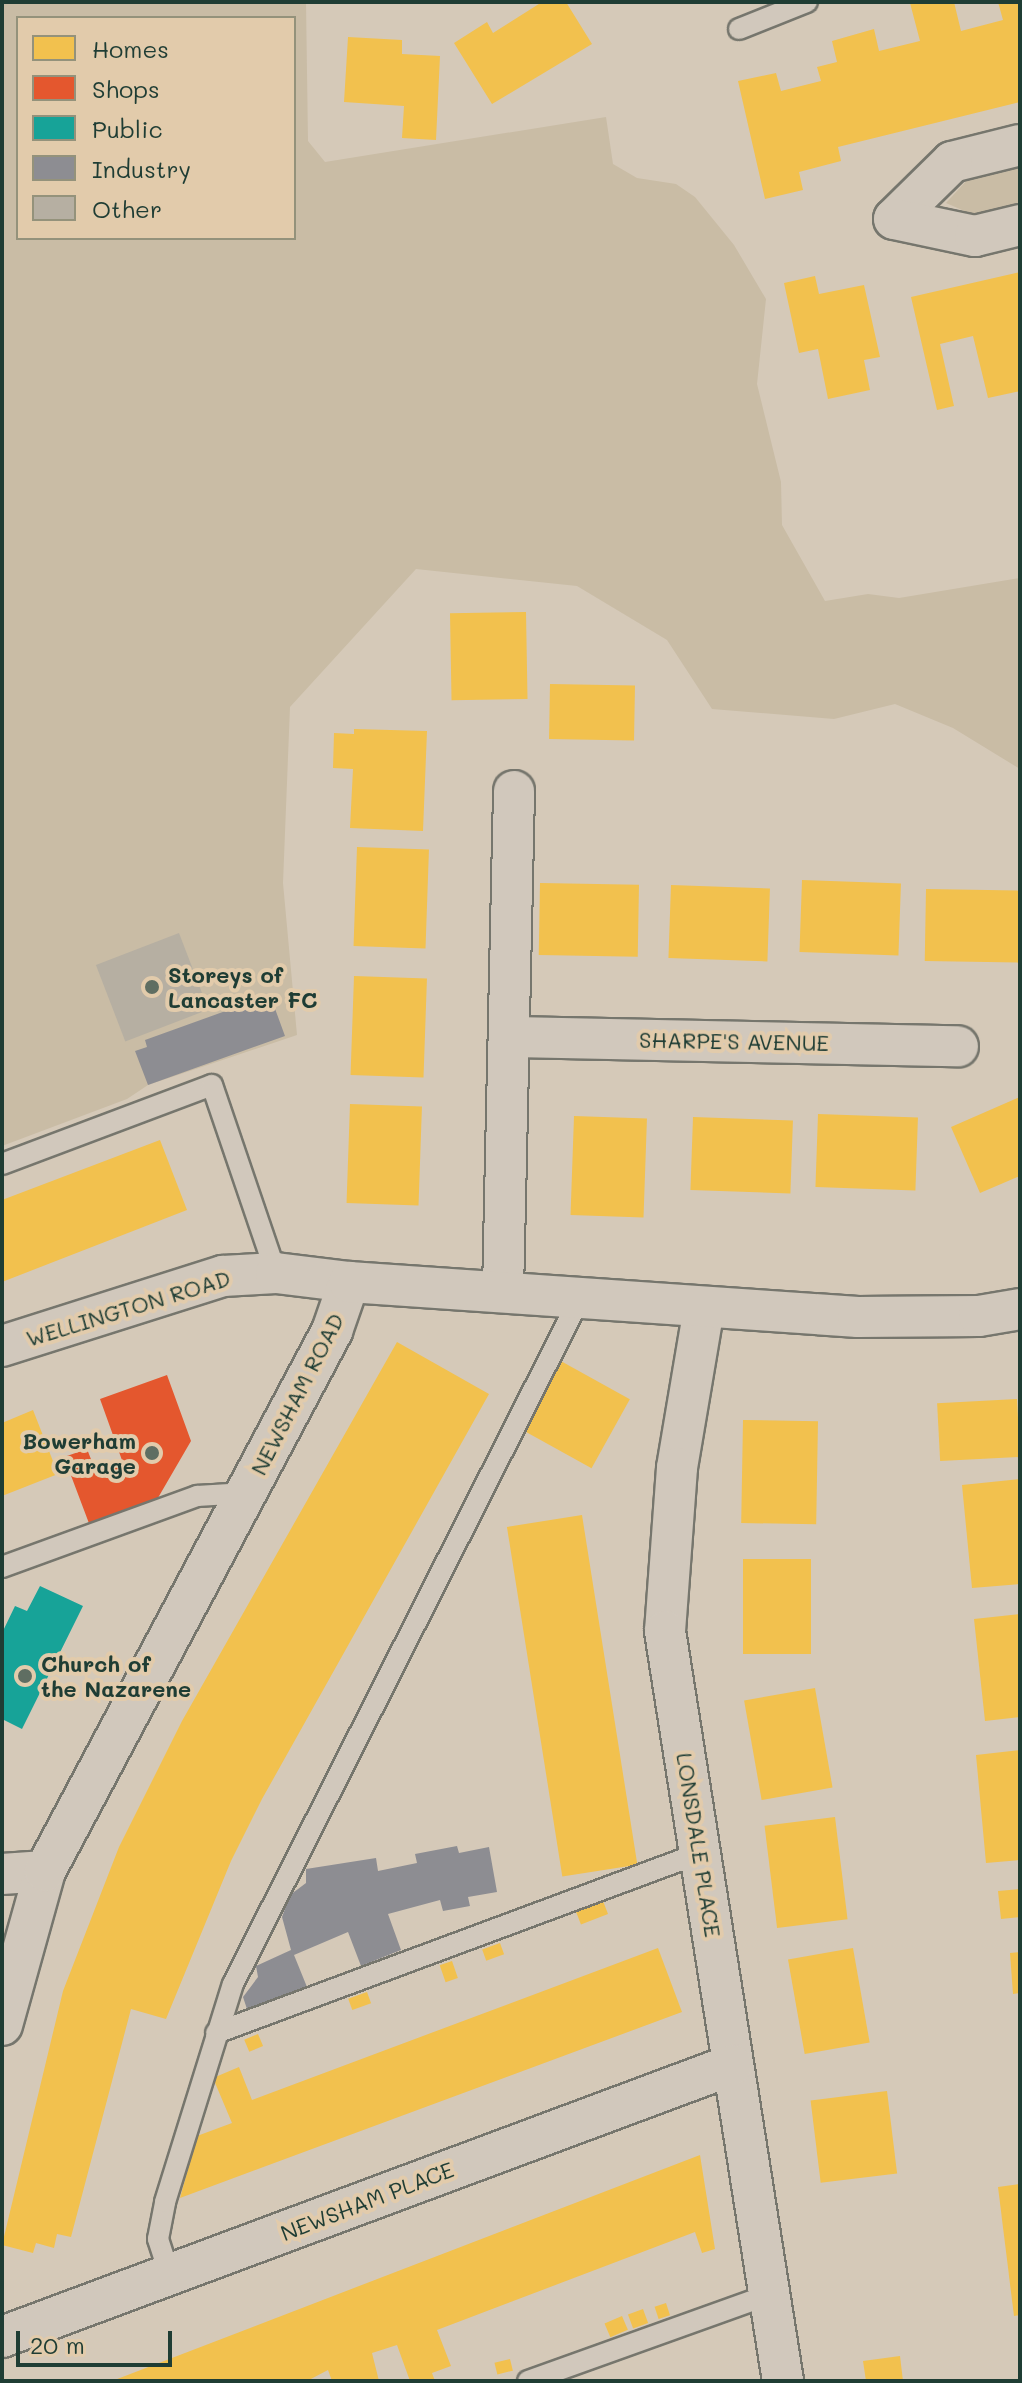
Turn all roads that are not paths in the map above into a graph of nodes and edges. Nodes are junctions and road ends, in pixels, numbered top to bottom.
1 (807, 2) edge
2 (739, 29) dead end
3 (1020, 145) edge
4 (1020, 225) edge
5 (514, 791) dead end
6 (510, 1037) junction
7 (958, 1046) dead end
8 (2, 1164) edge
9 (276, 1273) junction
10 (349, 1282) junction
11 (503, 1292) junction
12 (580, 1298) junction
13 (704, 1308) junction
14 (1020, 1309) edge
15 (2, 1346) edge
16 (246, 1493) junction
17 (2, 1567) edge
18 (700, 1853) junction
19 (45, 1871) junction
20 (2, 1874) edge
21 (2, 2025) edge
22 (216, 2033) junction
23 (732, 2065) junction
24 (170, 2276) junction
25 (768, 2295) junction
26 (2, 2337) edge
27 (528, 2381) edge
28 (783, 2381) edge

1 - 2 lane
3 - 4 street
5 - 6 street
6 - 7 street, SHARPE'S AVENUE
6 - 11 street
8 - 9 lane
9 - 10 street, WELLINGTON ROAD
9 - 15 street, WELLINGTON ROAD
10 - 11 street
10 - 16 street, NEWSHAM ROAD
11 - 12 street
12 - 13 street
12 - 22 lane
13 - 14 street
13 - 18 street, LONSDALE PLACE
16 - 17 lane
16 - 19 street, NEWSHAM ROAD
18 - 22 lane
18 - 23 street, LONSDALE PLACE
19 - 20 street
19 - 21 street, NEWSHAM ROAD
22 - 24 lane
23 - 24 street, NEWSHAM PLACE
23 - 25 street, LONSDALE PLACE
24 - 26 street, NEWSHAM PLACE
25 - 27 lane
25 - 28 street, LONSDALE PLACE

